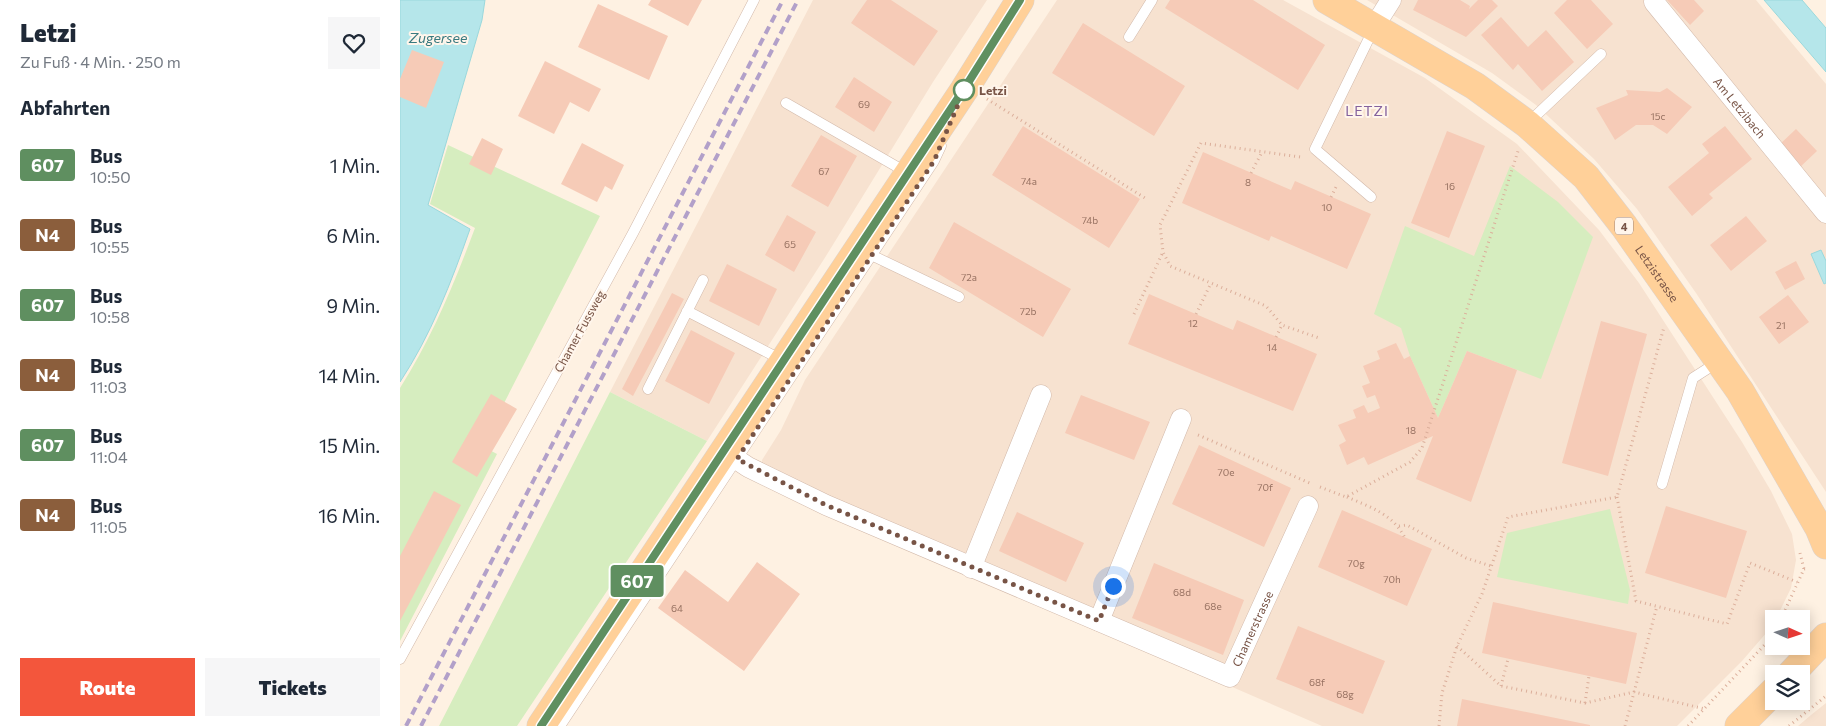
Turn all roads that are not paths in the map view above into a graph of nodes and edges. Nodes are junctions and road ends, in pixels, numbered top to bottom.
1 (754, 0) edge
2 (1020, 0) edge
3 (1152, 0) edge
4 (1327, 0) edge
5 (1391, 0) edge
6 (1654, 2) dead end
7 (1374, 27) junction
8 (1129, 37) dead end
9 (1601, 54) dead end
10 (977, 92) junction
11 (786, 103) dead end
12 (1527, 124) junction
13 (907, 173) junction
14 (1371, 197) dead end
15 (1826, 213) edge
16 (864, 252) junction
17 (703, 280) dead end
18 (959, 297) dead end
19 (687, 311) junction
20 (783, 360) junction
21 (1718, 361) junction
22 (648, 388) dead end
23 (1041, 395) dead end
24 (1180, 423) road end
25 (731, 455) junction
26 (1662, 484) dead end
27 (1308, 506) dead end
28 (1826, 545) edge
29 (971, 568) junction
30 (1099, 621) junction
31 (1826, 637) edge
32 (400, 659) edge
33 (1800, 665) edge
34 (1765, 701) edge
35 (541, 726) edge
36 (560, 726) edge
37 (1739, 726) edge

1 - 32 lane, Chamer Fussweg
2 - 10 main road
3 - 8 lane
4 - 7 main road, Letzistrasse / 4
5 - 7 street
6 - 15 street, Am Letzibach
7 - 12 main road, Letzistrasse / 4
7 - 14 lane
9 - 12 lane
10 - 13 main road
10 - 16 lane
11 - 13 lane
12 - 21 main road, Letzistrasse / 4
13 - 16 main road
16 - 18 lane
16 - 20 main road
16 - 25 lane
17 - 19 lane
19 - 20 lane
19 - 22 lane
20 - 25 main road
21 - 26 lane
21 - 28 main road, Letzistrasse / 4
23 - 29 street
24 - 30 street
25 - 29 street, Chamerstrasse
25 - 35 main road
25 - 36 lane
27 - 30 street, Chamerstrasse
29 - 30 street, Chamerstrasse
31 - 33 main road
34 - 37 main road

